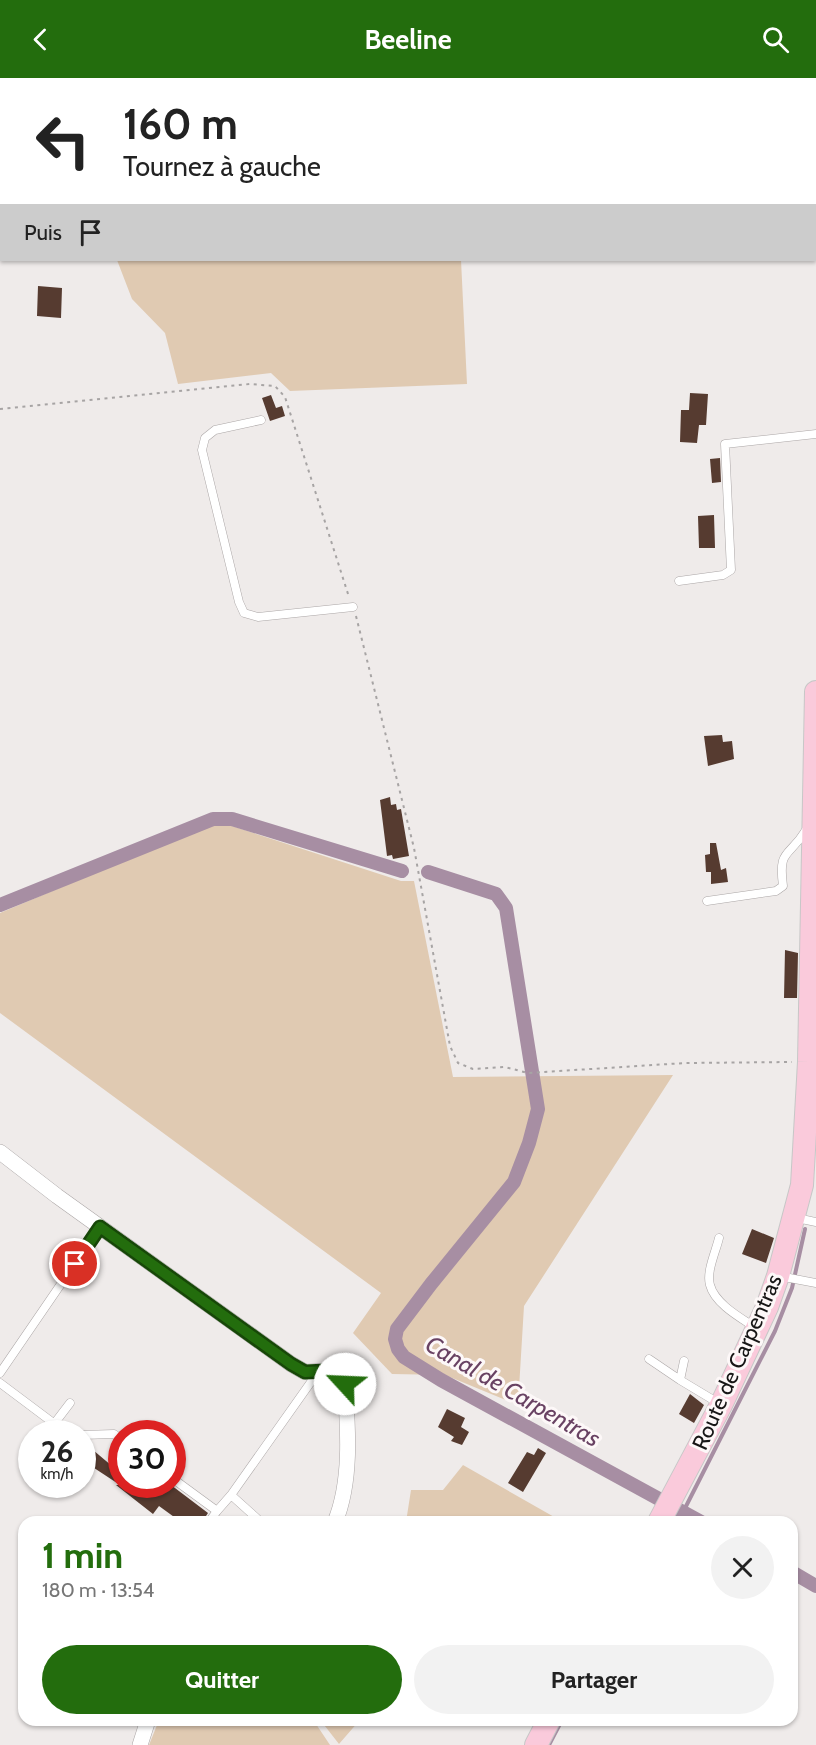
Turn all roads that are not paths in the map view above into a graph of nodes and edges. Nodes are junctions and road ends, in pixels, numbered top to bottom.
1 (261, 420) dead end
2 (816, 434) edge
3 (679, 581) dead end
4 (352, 607) road end
5 (816, 692) edge
6 (813, 819) junction
7 (707, 901) dead end
8 (811, 1150) edge
9 (0, 1152) edge
10 (805, 1220) edge
11 (100, 1227) junction
12 (719, 1238) dead end
13 (778, 1276) junction
14 (816, 1283) edge
15 (757, 1328) junction
16 (649, 1359) dead end
17 (684, 1361) dead end
18 (318, 1372) junction
19 (0, 1373) edge
20 (680, 1380) junction
21 (0, 1383) edge
22 (70, 1402) dead end
23 (721, 1405) junction
24 (49, 1420) edge
25 (57, 1420) edge
26 (186, 1488) edge
27 (231, 1495) junction
28 (216, 1511) junction
29 (214, 1516) edge
30 (254, 1516) edge
31 (337, 1516) edge
32 (662, 1516) edge
33 (146, 1726) edge
34 (546, 1726) edge
35 (140, 1745) edge
36 (536, 1745) edge

1 - 4 lane
2 - 3 lane
5 - 6 main road, Route de Carpentras
6 - 7 lane
6 - 8 main road, Route de Carpentras
8 - 10 main road, Route de Carpentras
9 - 11 street
10 - 13 main road, Route de Carpentras
11 - 18 street
11 - 19 lane
12 - 15 lane
13 - 14 lane
13 - 15 main road, Route de Carpentras
15 - 23 main road, Route de Carpentras
16 - 20 lane
17 - 20 lane
18 - 27 lane
18 - 31 street
20 - 23 lane
21 - 24 lane
22 - 25 lane
23 - 32 main road, Route de Carpentras
26 - 28 lane
27 - 28 lane
27 - 30 lane
28 - 29 lane
33 - 35 street
34 - 36 main road

